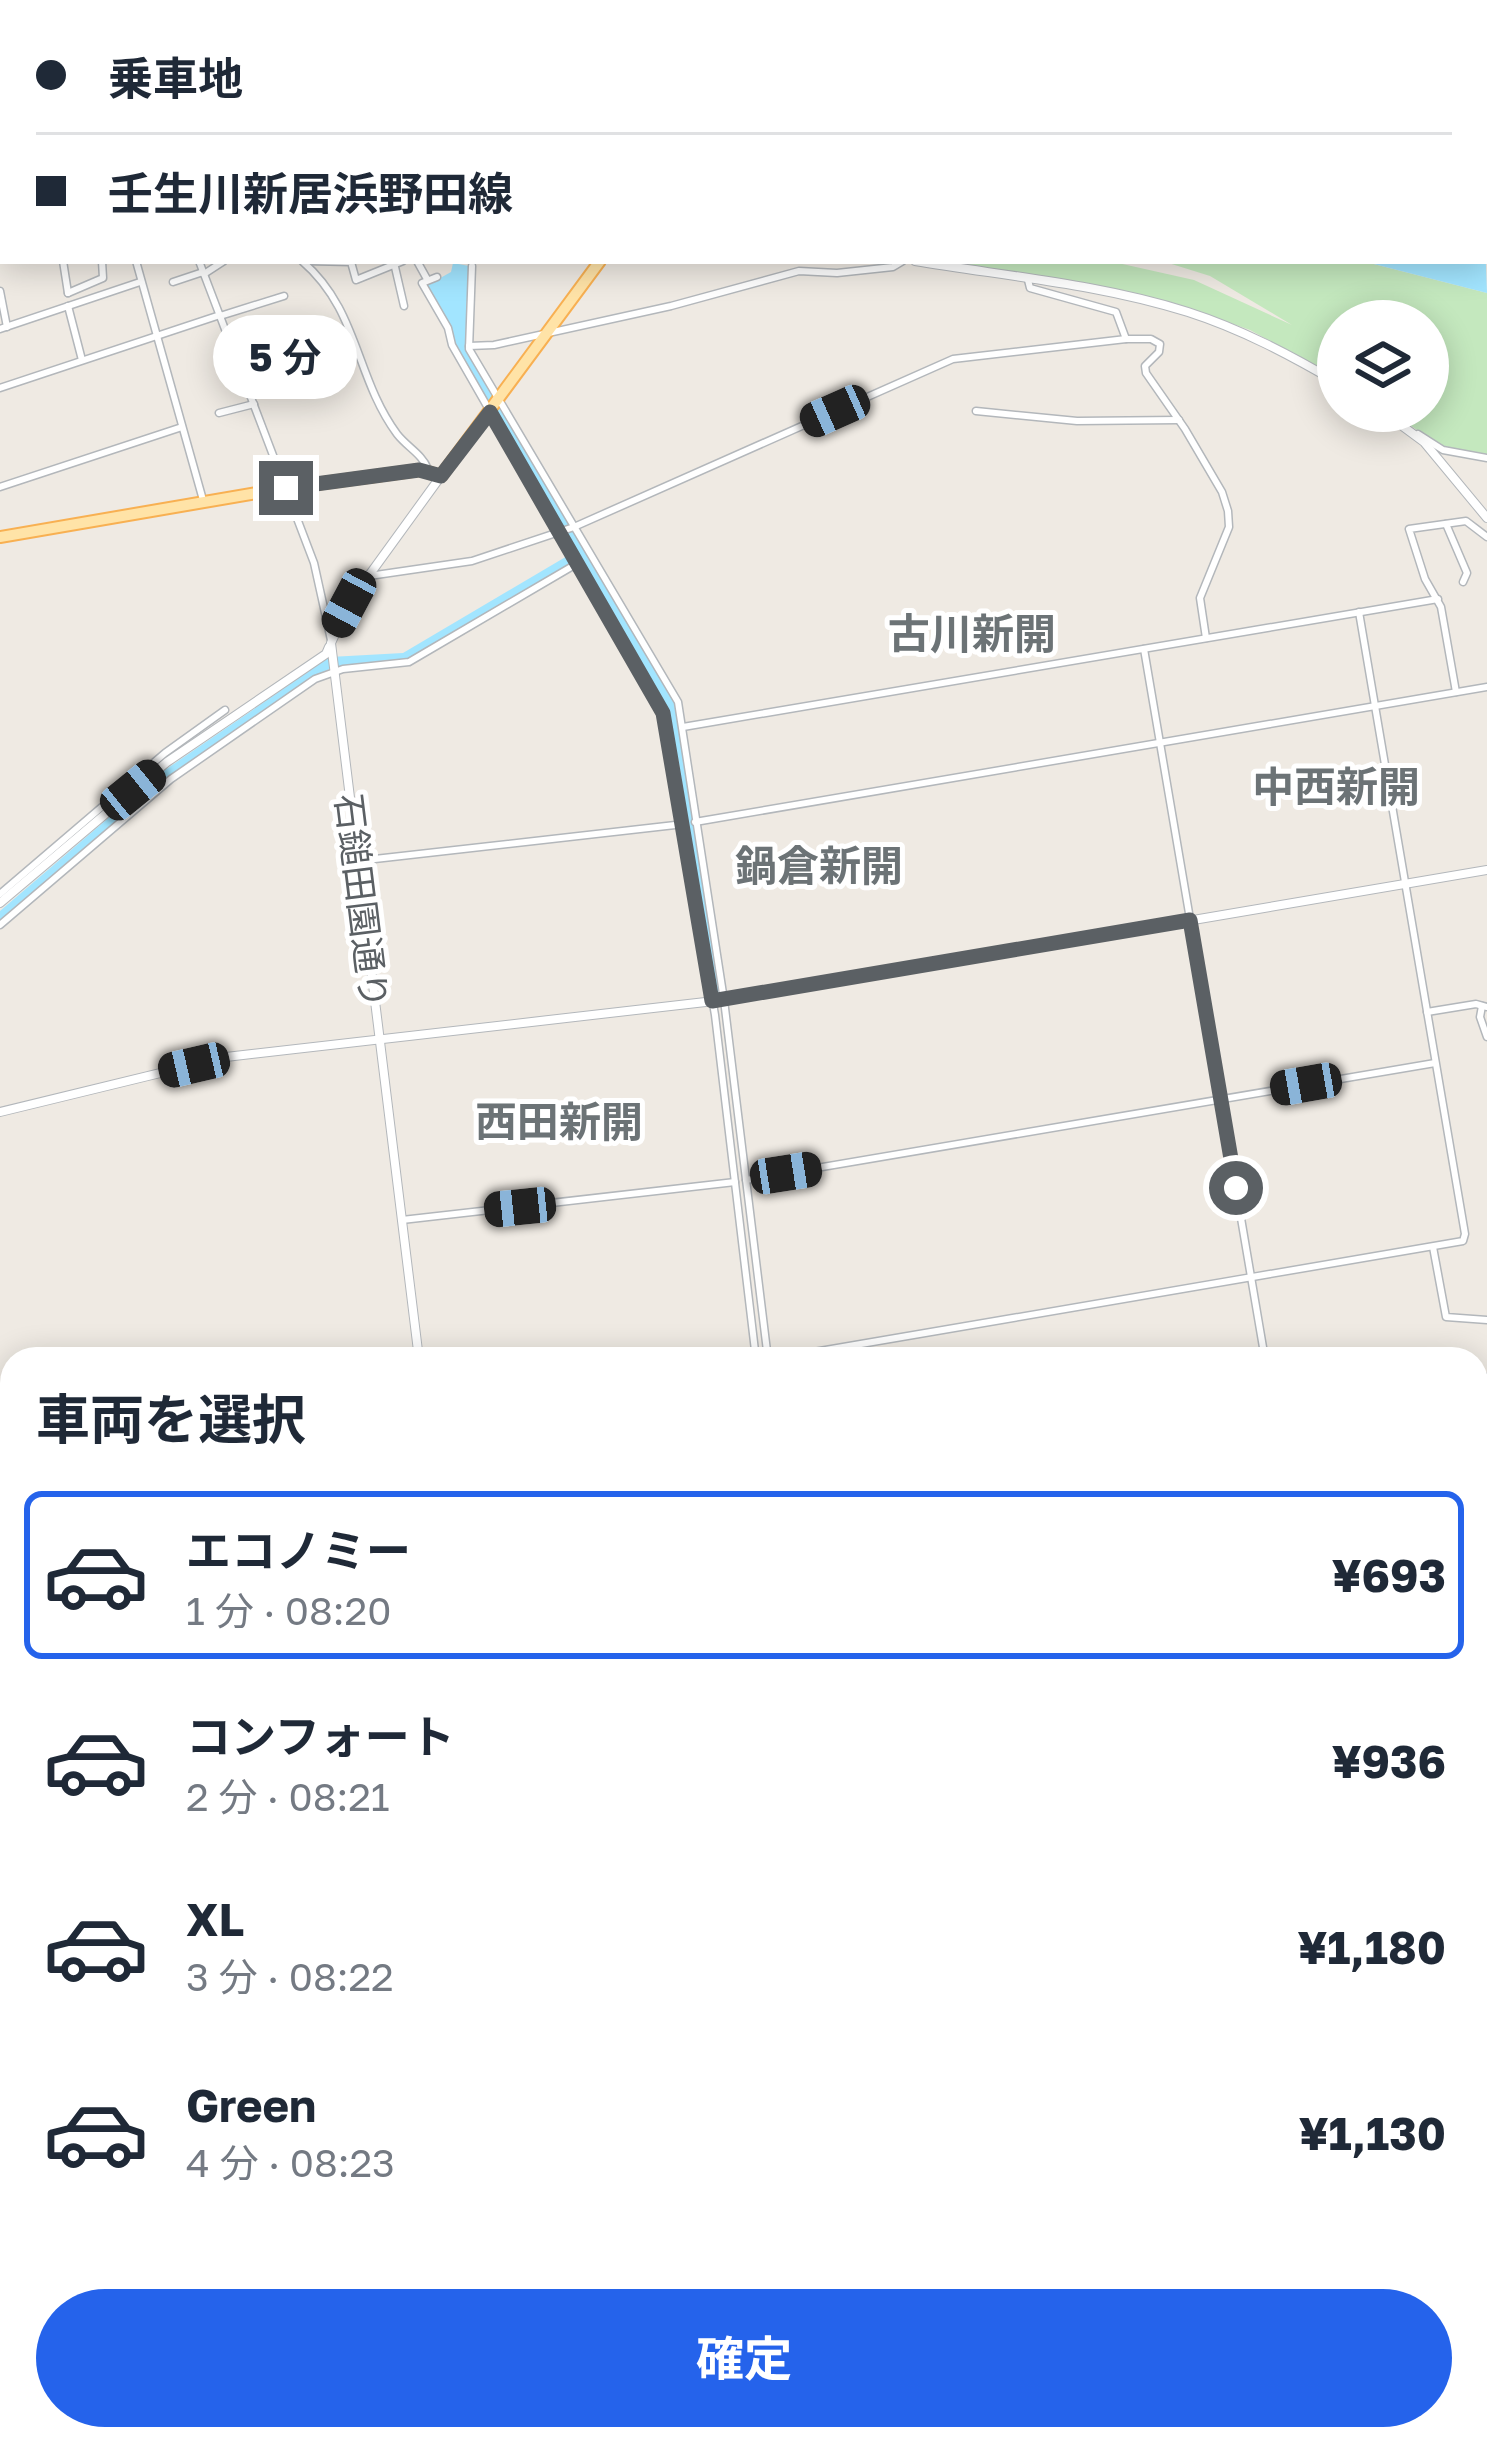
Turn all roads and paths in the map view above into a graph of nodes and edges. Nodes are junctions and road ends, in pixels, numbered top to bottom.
1 (63, 264) edge
2 (102, 264) edge
3 (137, 264) edge
4 (200, 264) edge
5 (219, 264) edge
6 (307, 264) edge
7 (352, 264) edge
8 (399, 264) edge
9 (420, 264) edge
10 (598, 264) edge
11 (898, 264) edge
12 (933, 264) edge
13 (472, 266) dead end
14 (395, 267) junction
15 (204, 273) junction
16 (1028, 280) junction
17 (140, 282) junction
18 (172, 282) dead end
19 (0, 291) edge
20 (68, 292) junction
21 (284, 296) dead end
22 (69, 306) junction
23 (404, 307) dead end
24 (220, 316) junction
25 (4, 328) edge
26 (550, 332) junction
27 (155, 336) junction
28 (1126, 339) junction
29 (469, 346) junction
30 (82, 360) junction
31 (1317, 372) edge
32 (0, 388) edge
33 (254, 404) junction
34 (495, 407) junction
35 (976, 411) dead end
36 (219, 413) dead end
37 (1179, 420) junction
38 (182, 427) junction
39 (1412, 432) edge
40 (1413, 432) edge
41 (1487, 458) edge
42 (435, 473) junction
43 (0, 487) edge
44 (286, 488) junction
45 (203, 500) junction
46 (1487, 518) edge
47 (1445, 524) junction
48 (573, 528) junction
49 (561, 532) junction
50 (0, 537) edge
51 (1487, 537) edge
52 (578, 563) junction
53 (369, 576) junction
54 (1463, 582) dead end
55 (1438, 599) junction
56 (1359, 612) junction
57 (1206, 638) junction
58 (331, 643) junction
59 (1144, 649) junction
60 (334, 671) junction
61 (1487, 687) edge
62 (1456, 692) junction
63 (1375, 706) junction
64 (225, 710) dead end
65 (683, 727) junction
66 (1160, 742) junction
67 (695, 822) junction
68 (684, 824) junction
69 (357, 861) junction
70 (1487, 870) edge
71 (1405, 884) junction
72 (0, 894) edge
73 (0, 903) edge
74 (1190, 920) junction
75 (0, 925) edge
76 (718, 1000) junction
77 (1485, 1007) edge
78 (1427, 1012) junction
79 (1487, 1037) edge
80 (379, 1040) junction
81 (1435, 1063) junction
82 (1221, 1099) junction
83 (0, 1112) edge
84 (746, 1180) junction
85 (735, 1182) junction
86 (402, 1220) junction
87 (1433, 1247) junction
88 (1251, 1277) junction
89 (1487, 1320) edge
90 (418, 1347) edge
91 (755, 1347) edge
92 (768, 1347) edge
93 (840, 1347) edge
94 (1263, 1347) edge

1 - 20 street
2 - 20 street
3 - 17 street
4 - 15 street
5 - 15 street
6 - 42 street
7 - 14 street
8 - 14 street
9 - 34 street
10 - 26 main road
11 - 26 street
12 - 16 street
13 - 29 street
14 - 23 street
15 - 18 street
15 - 24 street
16 - 28 street
16 - 31 street
17 - 22 street
17 - 27 street
19 - 25 street
20 - 22 street
21 - 24 street
22 - 25 street
22 - 30 street
24 - 27 street
24 - 33 street
26 - 29 street
26 - 34 main road
27 - 30 street
27 - 38 street
28 - 37 street
28 - 48 street
29 - 34 street
30 - 32 street
33 - 36 street
33 - 44 street
34 - 42 main road
34 - 48 street
34 - 49 street
35 - 37 street
37 - 57 street
38 - 43 street
38 - 45 street
39 - 46 street
40 - 41 street
42 - 44 main road
42 - 53 street
44 - 45 main road
44 - 58 street
45 - 50 main road
47 - 51 street
47 - 54 street
47 - 55 street
48 - 49 street
48 - 65 street
49 - 52 street
49 - 53 street
52 - 60 street
52 - 68 street
53 - 58 street
55 - 56 street
55 - 62 street
56 - 57 street
56 - 63 street
57 - 59 street
58 - 60 street, 石鎚田園通り
58 - 73 street
59 - 65 street
59 - 66 street
60 - 69 street, 石鎚田園通り
60 - 75 street
61 - 62 street
62 - 63 street
63 - 66 street
63 - 71 street
64 - 72 street
65 - 67 street
66 - 67 street
66 - 74 street
67 - 76 street
68 - 69 street
68 - 76 street
69 - 80 street, 石鎚田園通り
70 - 71 street
71 - 74 street
71 - 78 street
74 - 76 street
74 - 82 street
76 - 80 street
76 - 84 street
76 - 85 street
77 - 78 street
77 - 79 street
78 - 81 street
80 - 83 street
80 - 86 street, 石鎚田園通り
81 - 82 street
81 - 87 street
82 - 84 street
82 - 88 street
84 - 92 street
85 - 86 street
85 - 91 street
86 - 90 street, 石鎚田園通り
87 - 88 street
87 - 89 street
88 - 93 street
88 - 94 street

